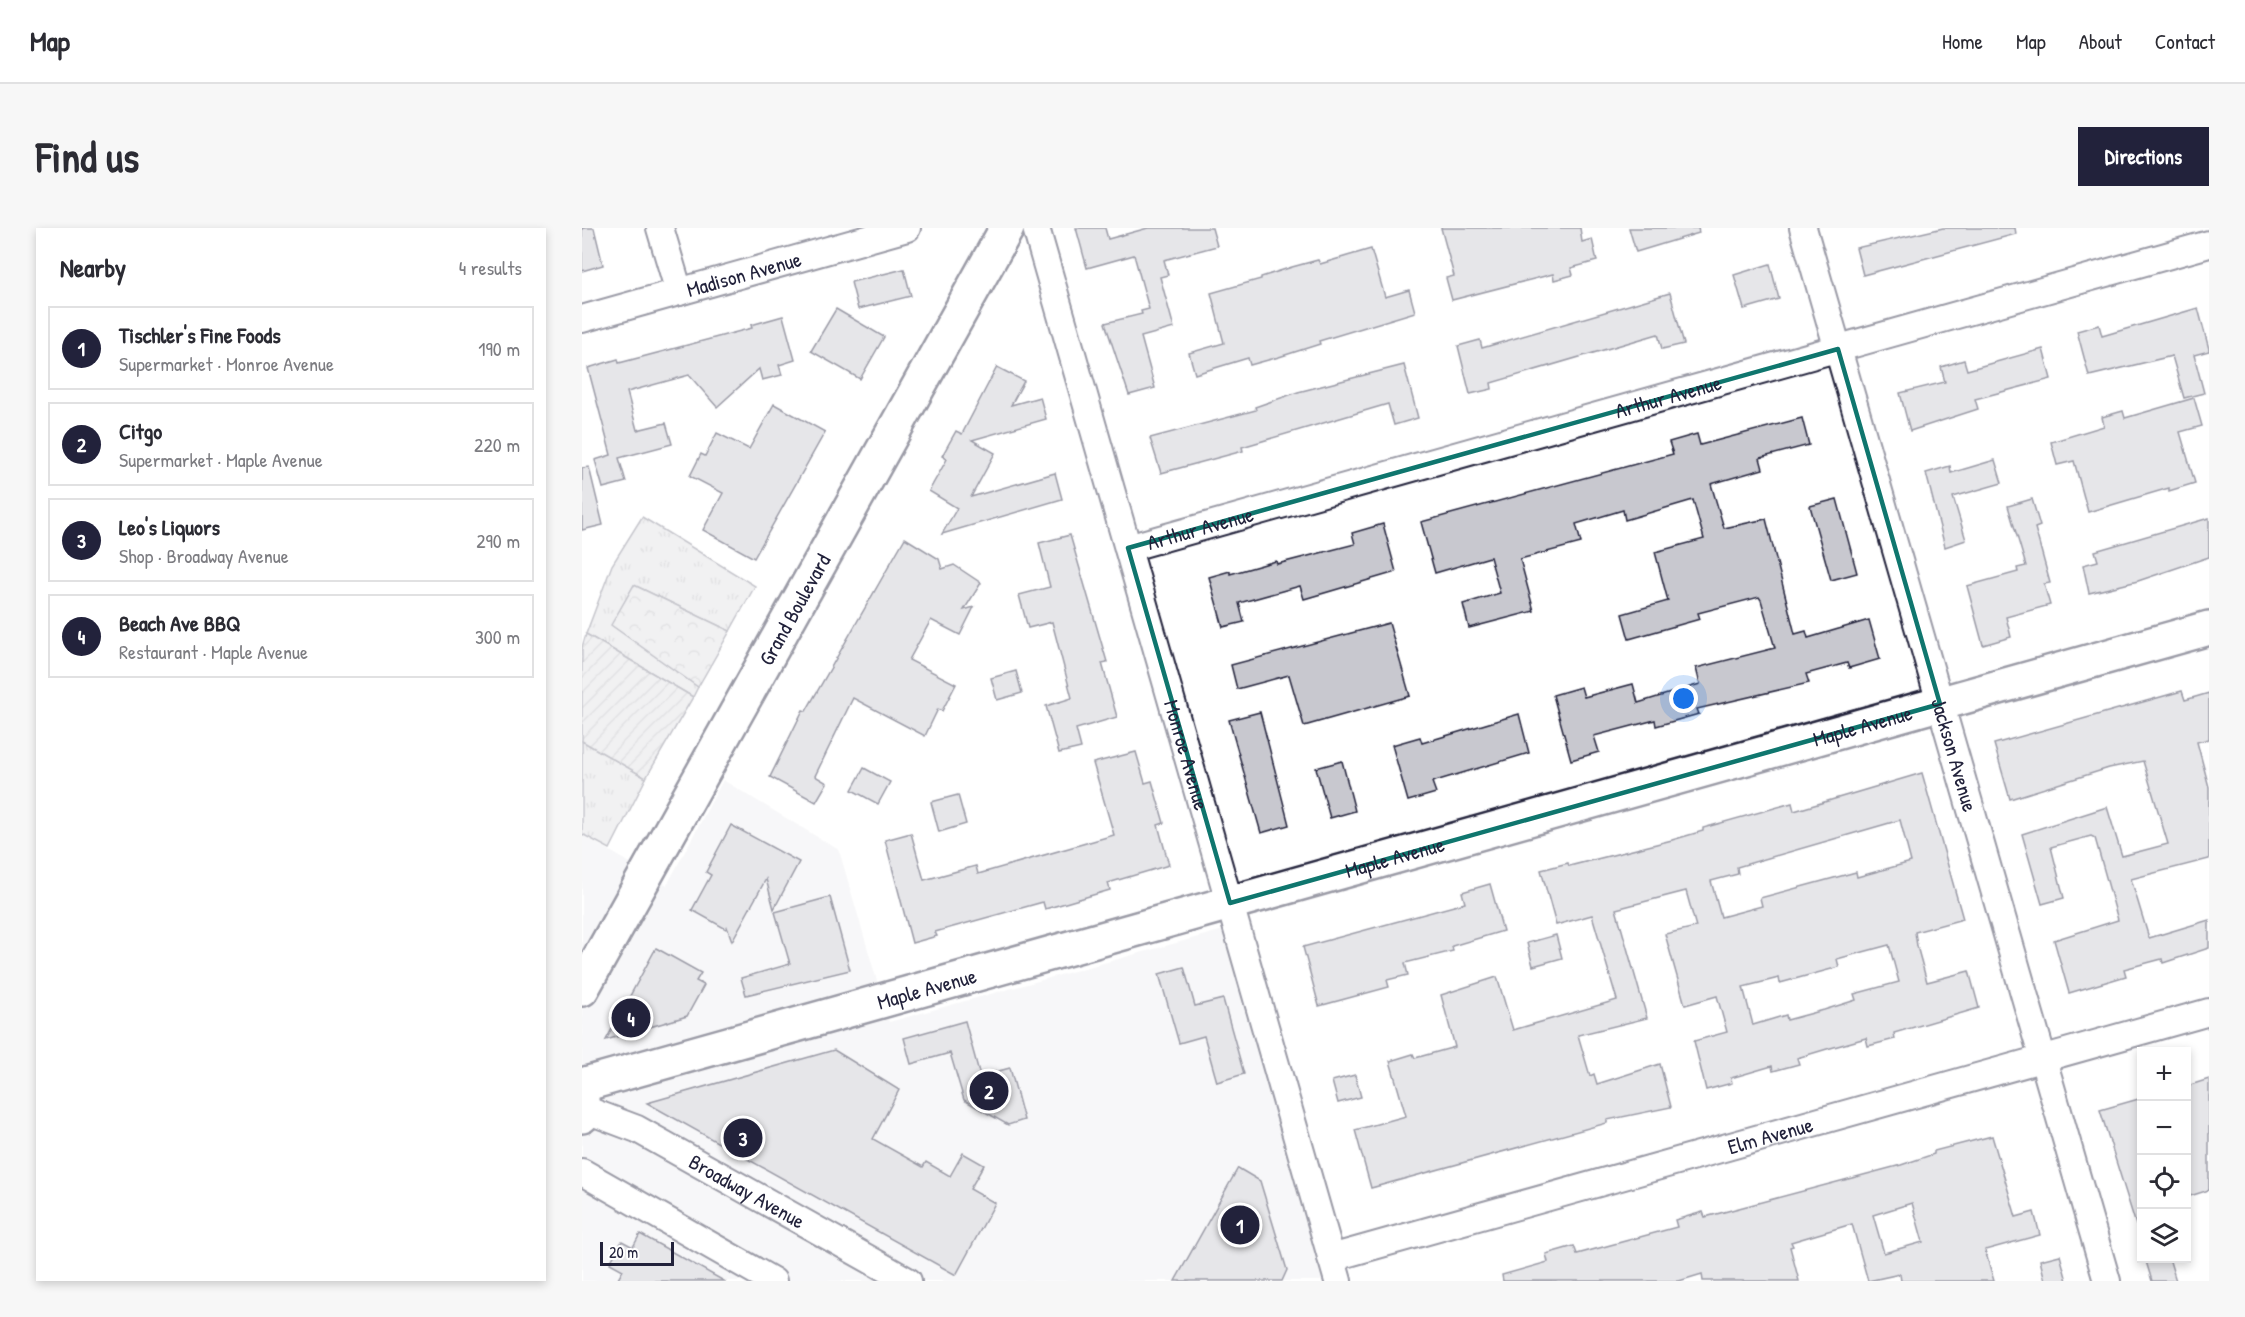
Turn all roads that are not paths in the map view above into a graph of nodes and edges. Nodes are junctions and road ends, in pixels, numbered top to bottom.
1 (660, 228) edge
2 (907, 228) edge
3 (1007, 228) edge
4 (1036, 228) edge
5 (1803, 228) edge
6 (2209, 244) edge
7 (679, 292) junction
8 (582, 319) edge
9 (1838, 349) junction
10 (1128, 548) junction
11 (2209, 627) edge
12 (1940, 704) junction
13 (1230, 903) junction
14 (582, 989) edge
15 (2209, 1012) edge
16 (2043, 1058) junction
17 (582, 1100) edge
18 (582, 1172) edge
19 (1335, 1270) edge
20 (773, 1281) edge
21 (908, 1281) edge
22 (2107, 1281) edge

1 - 7 street
2 - 7 street, Madison Avenue
3 - 14 street, Grand Boulevard
4 - 10 street, Monroe Avenue
5 - 9 street, Jackson Avenue
6 - 9 street, Arthur Avenue
7 - 8 street, Madison Avenue
9 - 10 street, Arthur Avenue
9 - 12 street, Jackson Avenue
10 - 13 street, Monroe Avenue
11 - 12 street, Maple Avenue
12 - 13 street, Maple Avenue
12 - 16 street, Jackson Avenue
13 - 17 street, Maple Avenue
13 - 19 street, Monroe Avenue
15 - 16 street, Elm Avenue
16 - 19 street, Elm Avenue
16 - 22 street, Jackson Avenue
17 - 21 street, Broadway Avenue
18 - 20 street

